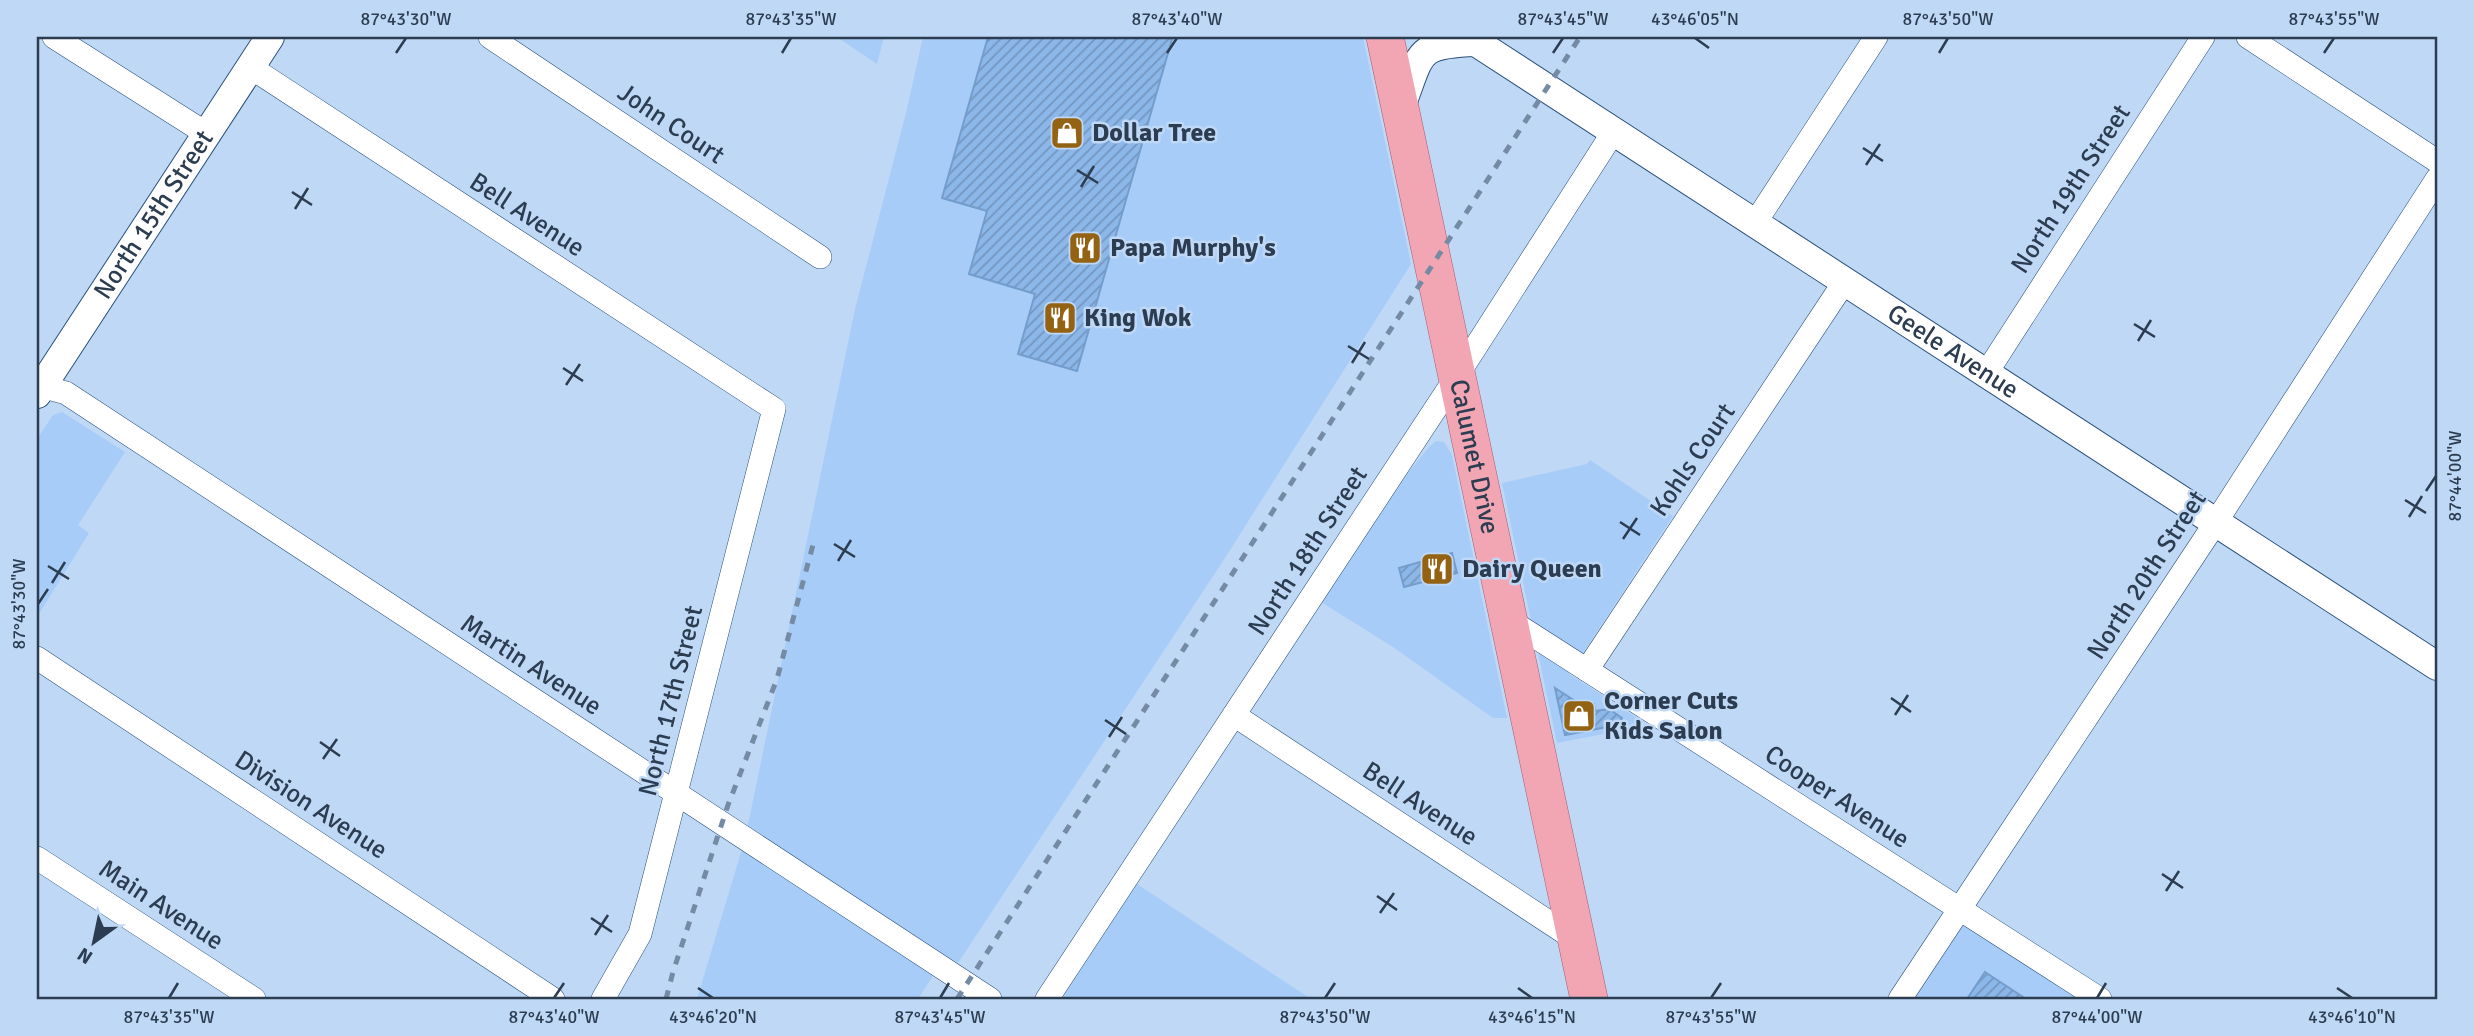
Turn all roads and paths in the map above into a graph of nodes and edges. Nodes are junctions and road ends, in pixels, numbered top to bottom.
1 (54, 37) edge
2 (270, 37) edge
3 (490, 37) edge
4 (1385, 37) edge
5 (1876, 37) edge
6 (2203, 37) edge
7 (2248, 37) edge
8 (1472, 39) edge
9 (250, 67) junction
10 (1401, 106) junction
11 (1614, 131) junction
12 (207, 134) junction
13 (2437, 161) edge
14 (2437, 179) edge
15 (1755, 223) junction
16 (820, 257) dead end
17 (1845, 281) junction
18 (1987, 372) junction
19 (1457, 376) junction
20 (38, 389) edge
21 (774, 410) joint
22 (2216, 522) junction
23 (1509, 620) junction
24 (37, 658) edge
25 (2437, 666) edge
26 (1587, 670) junction
27 (1234, 715) junction
28 (677, 794) junction
29 (37, 858) edge
30 (1960, 909) junction
31 (1576, 940) junction
32 (254, 999) edge
33 (553, 999) edge
34 (603, 999) edge
35 (990, 999) edge
36 (1047, 999) edge
37 (1589, 999) edge
38 (1900, 999) edge
39 (2100, 999) edge

1 - 12 street
2 - 9 street, North 15th Street
3 - 16 street, John Court
4 - 10 main road, Calumet Drive
5 - 15 street
6 - 18 street, North 19th Street
7 - 13 street
8 - 10 street
8 - 11 street, Geele Avenue
9 - 12 street, North 15th Street
9 - 21 street, Bell Avenue
10 - 19 main road, Calumet Drive
11 - 15 street, Geele Avenue
11 - 19 street, North 18th Street
12 - 20 street, North 15th Street
14 - 22 street, North 20th Street
15 - 17 street, Geele Avenue
17 - 18 street, Geele Avenue
17 - 26 street, Kohls Court
18 - 22 street, Geele Avenue
19 - 23 main road, Calumet Drive
19 - 27 street, North 18th Street
20 - 28 street, Martin Avenue
21 - 28 street, North 17th Street
22 - 25 street, Geele Avenue
22 - 30 street, North 20th Street
23 - 26 street, Cooper Avenue
23 - 31 main road, Calumet Drive
24 - 33 street, Division Avenue
26 - 30 street, Cooper Avenue
27 - 31 street, Bell Avenue
27 - 36 street, North 18th Street
28 - 34 street, North 17th Street
28 - 35 street, Martin Avenue
29 - 32 street, Main Avenue
30 - 38 street, North 20th Street
30 - 39 street, Cooper Avenue
31 - 37 main road, Calumet Drive

